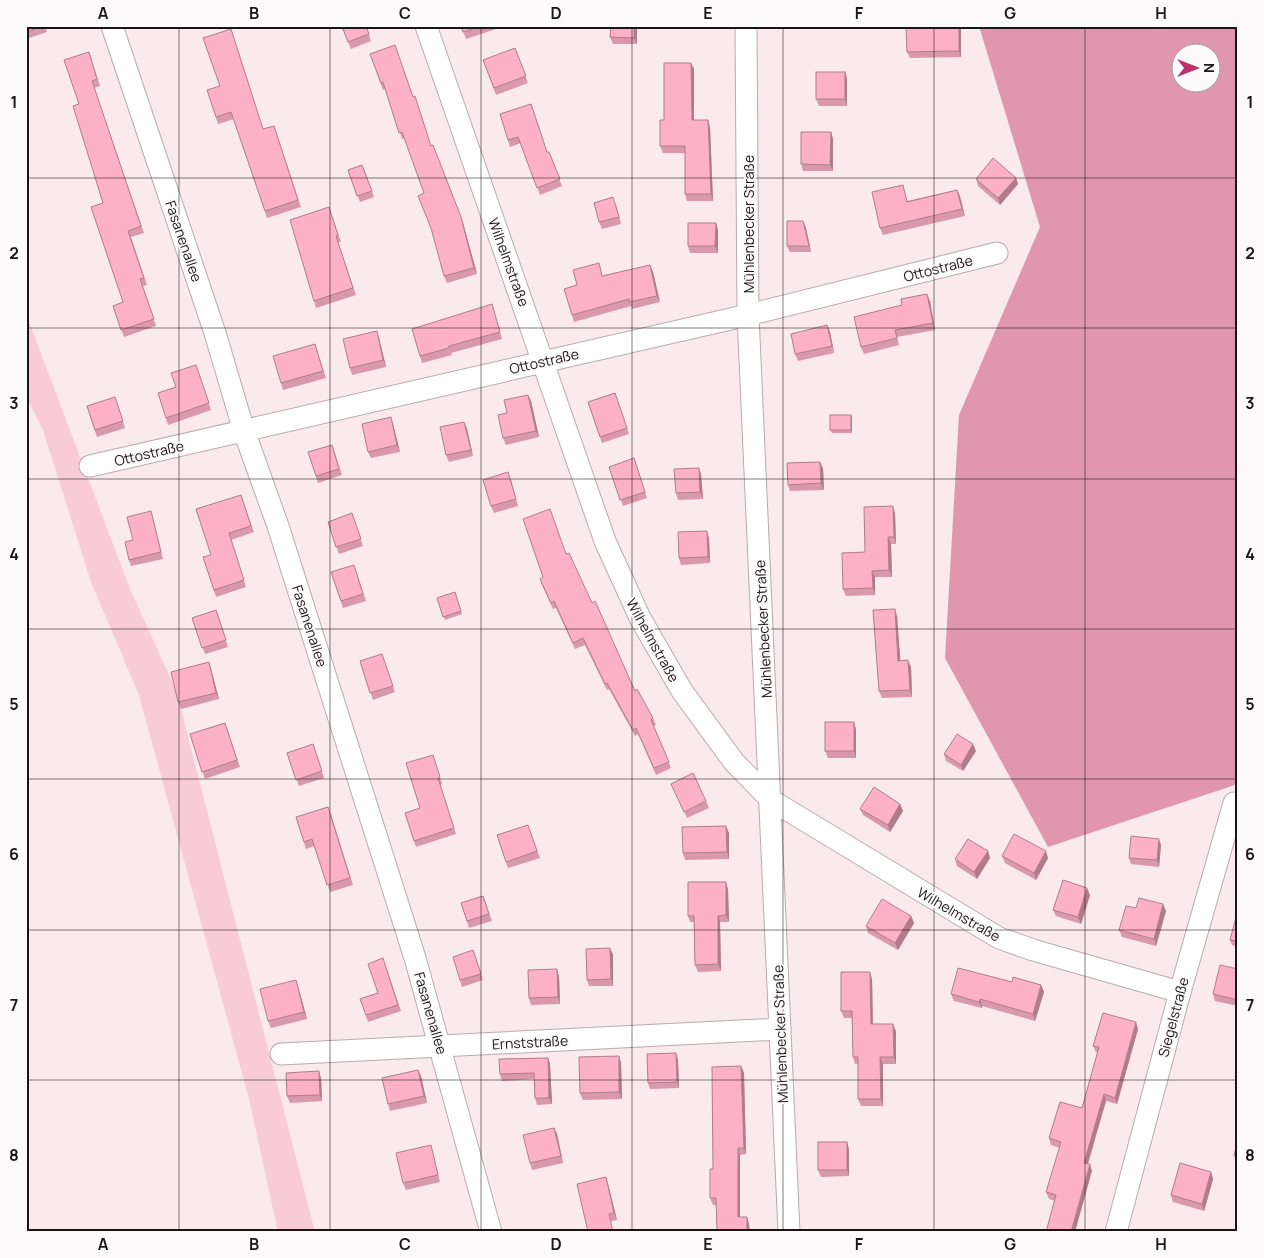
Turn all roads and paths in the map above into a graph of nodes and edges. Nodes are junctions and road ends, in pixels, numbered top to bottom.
1 (112, 26) edge
2 (426, 26) edge
3 (746, 26) edge
4 (997, 253) dead end
5 (748, 316) junction
6 (544, 360) junction
7 (244, 431) junction
8 (90, 466) dead end
9 (771, 800) junction
10 (1234, 803) dead end
11 (1180, 992) junction
12 (780, 1029) junction
13 (440, 1046) junction
14 (281, 1054) dead end
15 (491, 1232) edge
16 (789, 1232) edge
17 (1116, 1232) edge

1 - 7 street, Fasanenallee
2 - 6 street, Wilhelmstraße
3 - 5 street, Mühlenbecker Straße
4 - 5 street, Ottostraße
5 - 6 street, Ottostraße
5 - 9 street, Mühlenbecker Straße
6 - 7 street, Ottostraße
6 - 9 street, Wilhelmstraße
7 - 8 street, Ottostraße
7 - 13 street, Fasanenallee
9 - 11 street, Wilhelmstraße
9 - 12 street, Mühlenbecker Straße
10 - 11 street, Siegelstraße
11 - 17 street, Siegelstraße
12 - 13 street, Ernststraße
12 - 16 street, Mühlenbecker Straße
13 - 14 street, Ernststraße
13 - 15 street, Fasanenallee

